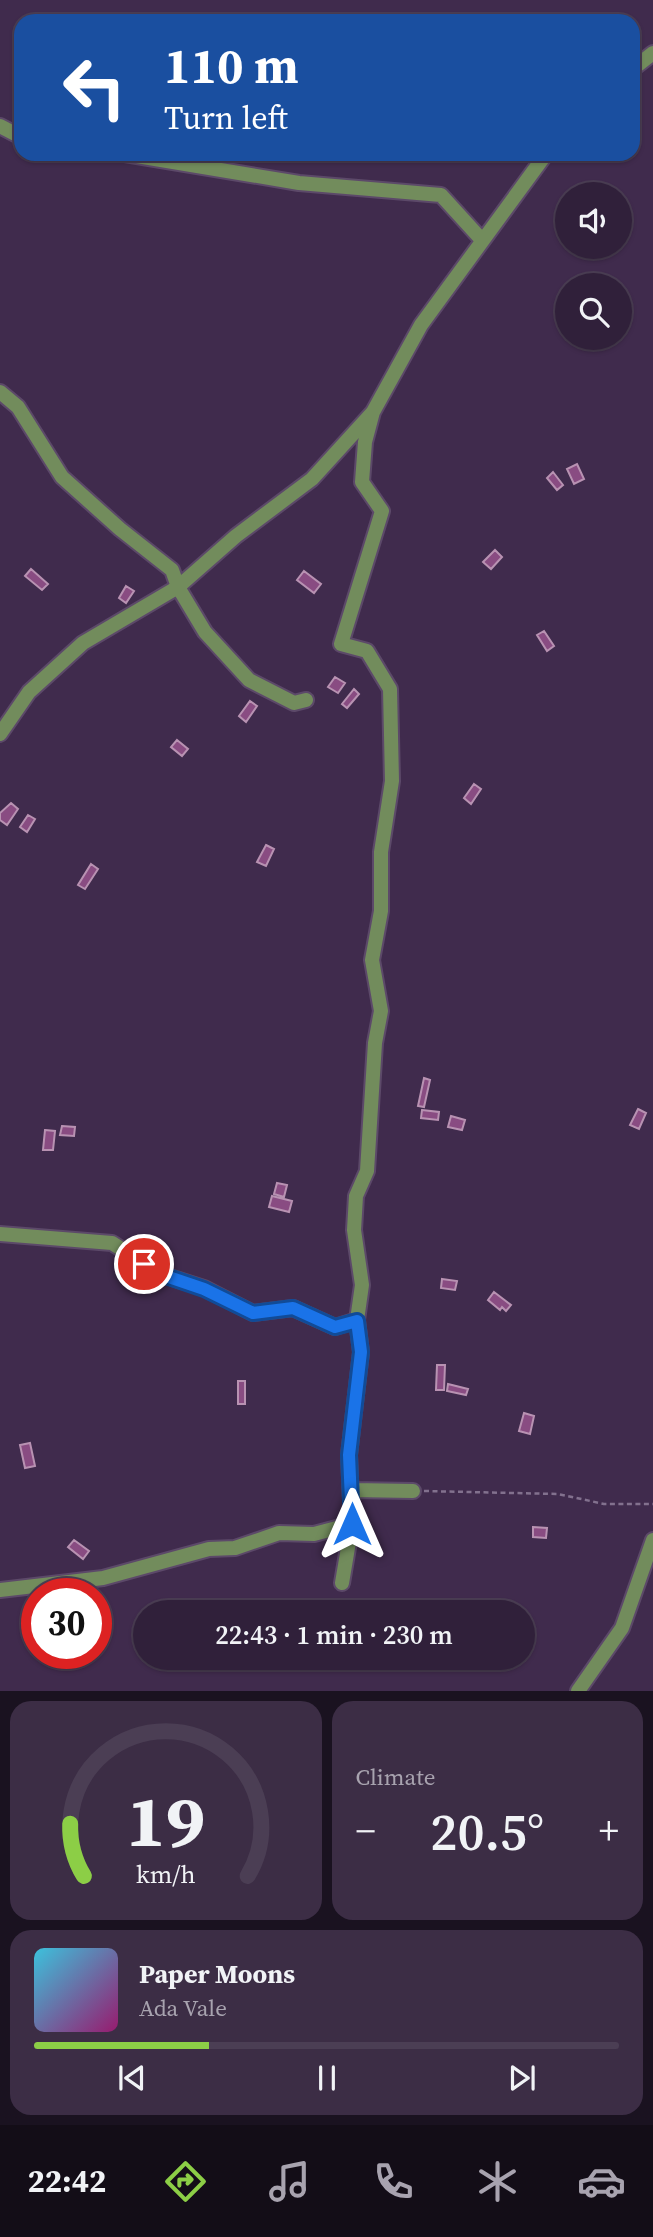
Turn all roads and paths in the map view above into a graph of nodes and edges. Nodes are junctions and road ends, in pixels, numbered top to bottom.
1 (167, 161) edge
2 (541, 161) edge
3 (481, 239) junction
4 (0, 392) edge
5 (373, 412) junction
6 (178, 587) junction
7 (306, 700) dead end
8 (0, 734) edge
9 (0, 1234) edge
10 (357, 1321) junction
11 (352, 1490) junction
12 (413, 1491) joint
13 (653, 1504) edge
14 (352, 1524) junction
15 (653, 1539) edge
16 (342, 1583) dead end
17 (0, 1590) edge
18 (578, 1691) edge

1 - 3 street
2 - 3 street
3 - 5 street
4 - 6 street
5 - 6 street
5 - 10 street
6 - 7 street
6 - 8 street
9 - 10 street
10 - 11 street
11 - 12 street
11 - 14 street
12 - 13 path
14 - 16 street
14 - 17 street
15 - 18 street

